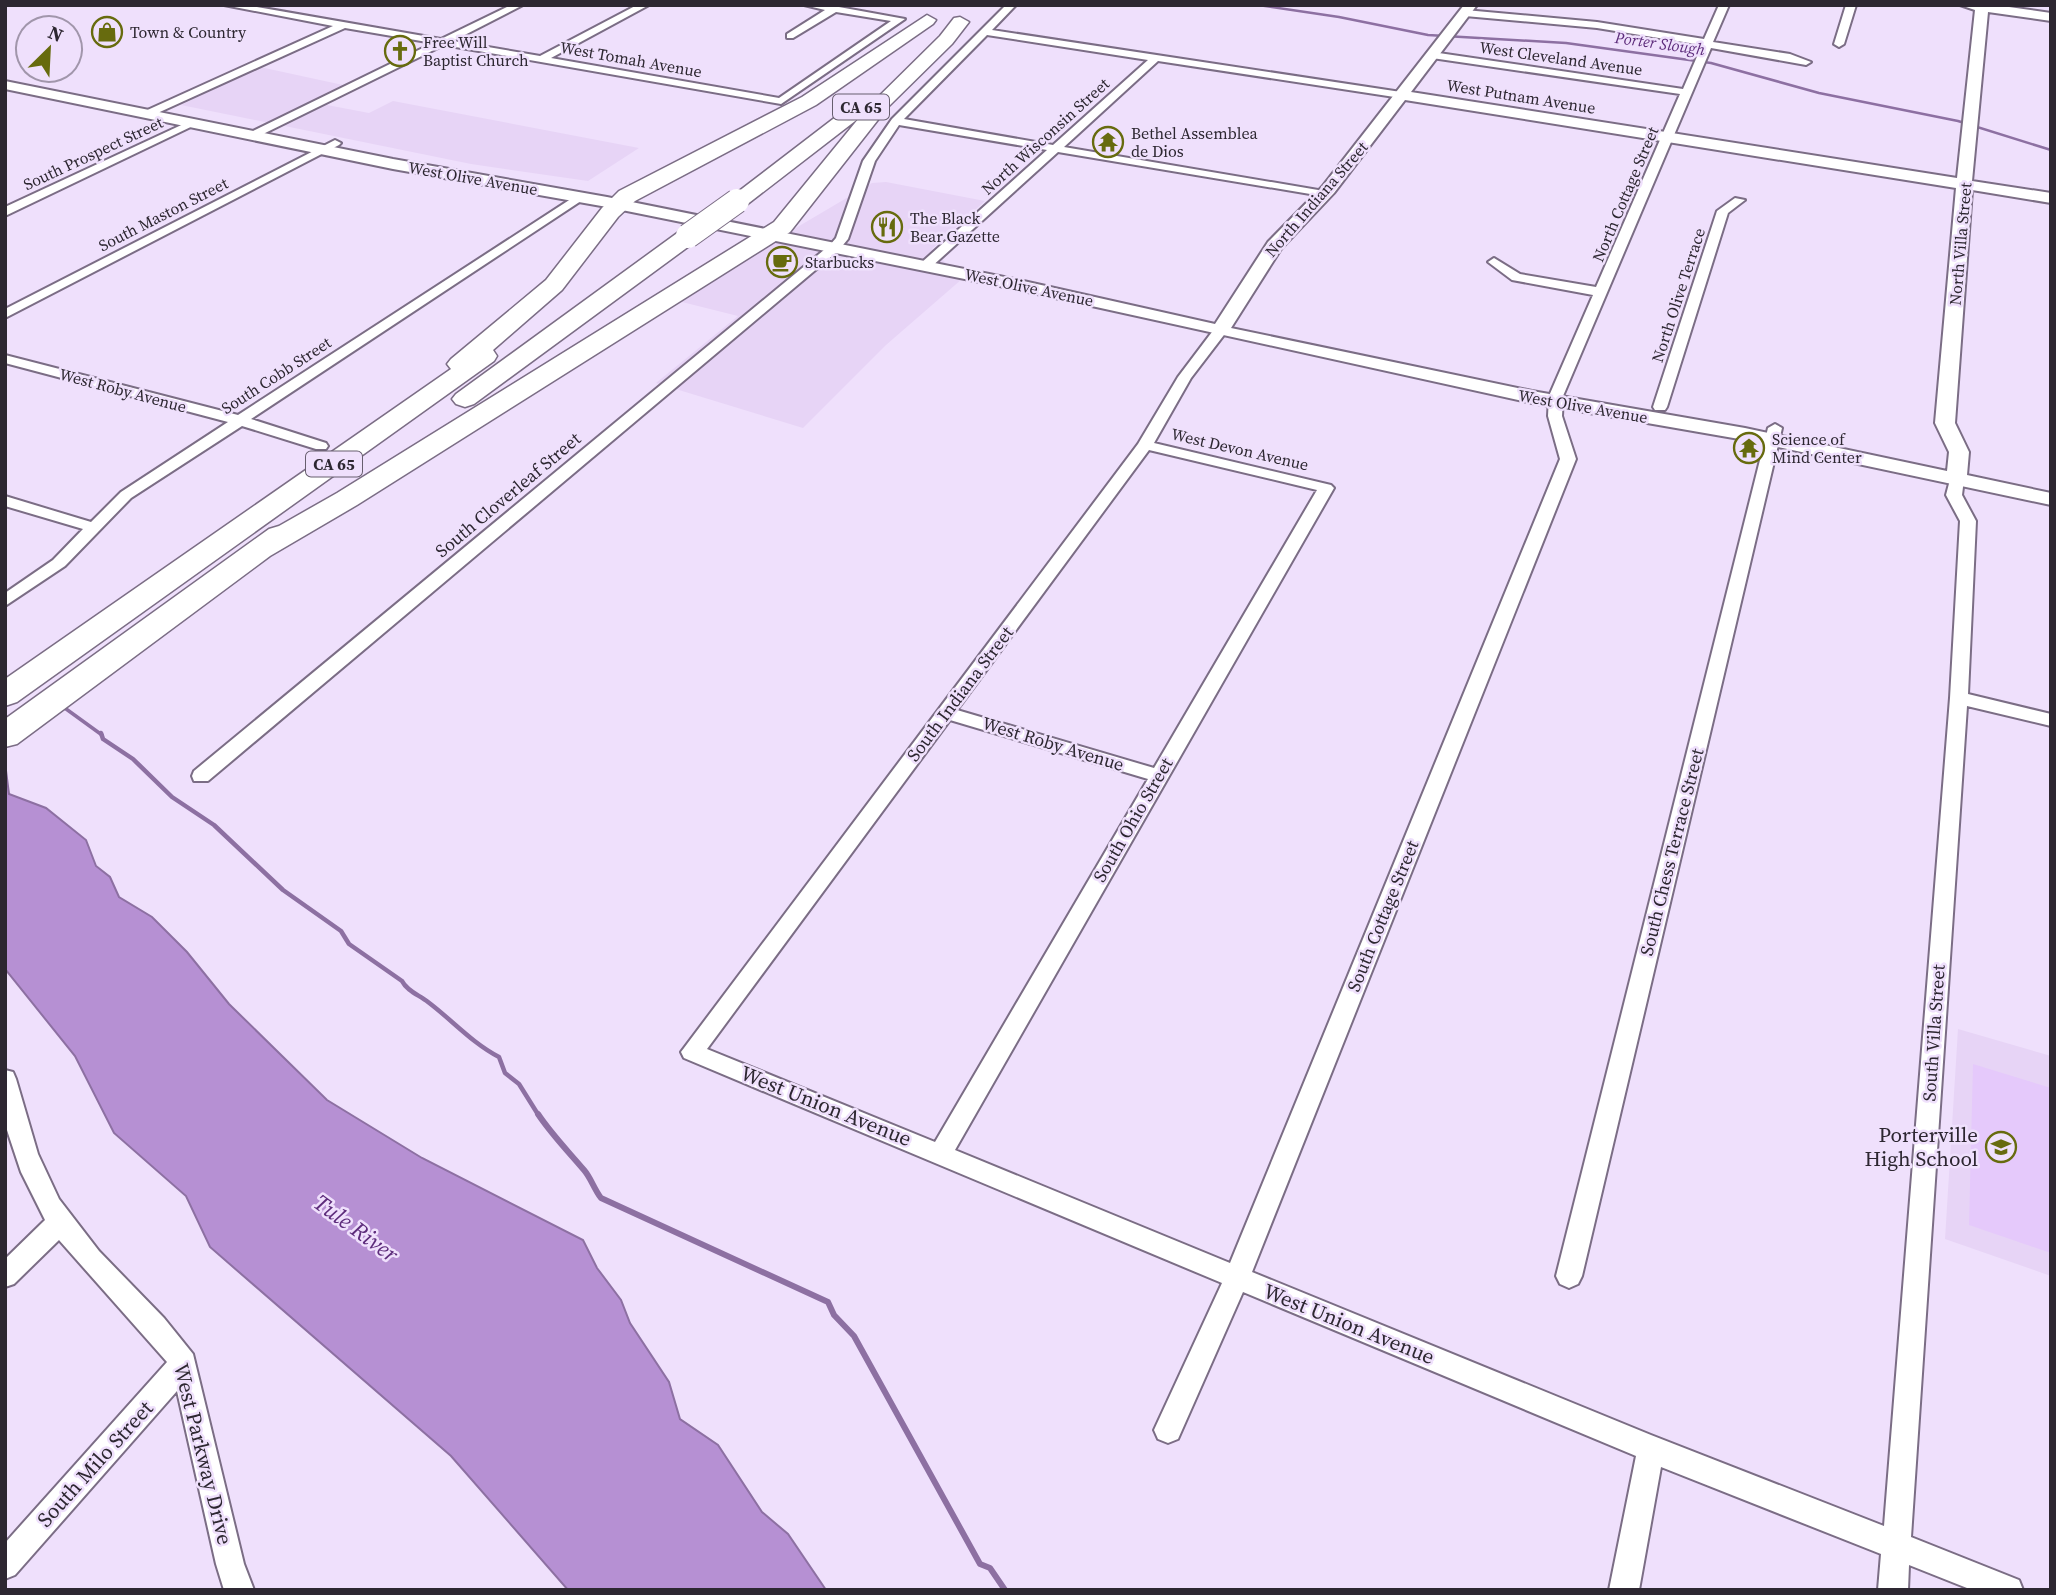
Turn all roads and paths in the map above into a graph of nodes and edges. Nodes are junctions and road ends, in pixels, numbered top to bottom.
1 (228, 5) edge
2 (267, 5) edge
3 (519, 5) edge
4 (645, 5) edge
5 (808, 5) edge
6 (945, 5) edge
7 (1012, 5) edge
8 (1724, 5) edge
9 (1851, 5) edge
10 (1964, 5) edge
11 (1982, 6) edge
12 (834, 9) junction
13 (1468, 9) edge
14 (256, 10) junction
15 (2051, 16) edge
16 (927, 20) junction
17 (344, 25) junction
18 (986, 32) junction
19 (790, 36) dead end
20 (443, 42) junction
21 (1706, 43) junction
22 (1839, 44) dead end
23 (1432, 55) junction
24 (1156, 58) junction
25 (542, 59) junction
26 (1806, 62) dead end
27 (5, 77) edge
28 (5, 85) edge
29 (1685, 92) junction
30 (1401, 95) junction
31 (154, 110) junction
32 (896, 121) junction
33 (194, 123) junction
34 (259, 132) junction
35 (1667, 137) junction
36 (329, 146) junction
37 (1056, 148) junction
38 (743, 172) dead end
39 (478, 179) junction
40 (530, 179) junction
41 (1966, 184) junction
42 (1324, 195) junction
43 (709, 196) dead end
44 (581, 197) junction
45 (2051, 198) edge
46 (622, 200) junction
47 (1738, 200) dead end
48 (5, 212) edge
49 (777, 231) junction
50 (838, 243) junction
51 (930, 262) junction
52 (1494, 262) dead end
53 (1600, 292) junction
54 (5, 314) edge
55 (1224, 326) junction
56 (5, 359) edge
57 (1557, 396) junction
58 (1660, 407) junction
59 (239, 420) junction
60 (1774, 434) junction
61 (1145, 445) junction
62 (321, 446) dead end
63 (356, 448) junction
64 (1957, 472) junction
65 (2051, 485) edge
66 (1326, 488) joint
67 (2051, 499) edge
68 (5, 501) edge
69 (92, 527) junction
70 (261, 549) junction
71 (5, 601) edge
72 (5, 695) edge
73 (1959, 698) junction
74 (947, 713) junction
75 (2051, 720) edge
76 (16, 729) edge
77 (201, 776) dead end
78 (1159, 776) junction
79 (692, 1052) joint
80 (5, 1079) edge
81 (941, 1153) junction
82 (60, 1222) junction
83 (5, 1276) edge
84 (1569, 1276) dead end
85 (1237, 1278) junction
86 (184, 1363) junction
87 (1168, 1430) dead end
88 (1651, 1449) junction
89 (1897, 1544) junction
90 (5, 1565) edge
91 (239, 1590) edge
92 (1624, 1590) edge
93 (1893, 1590) edge
94 (2009, 1590) edge

1 - 14 street, West Tomah Avenue
2 - 14 street
3 - 20 street
4 - 25 street
5 - 12 street
6 - 16 highway, CA 65
7 - 18 street
8 - 21 street, North Cottage Street
9 - 22 street
10 - 11 main road
11 - 15 main road
11 - 41 main road, North Villa Street
12 - 19 street
12 - 25 street, West Tomah Avenue
13 - 21 street
13 - 23 main road, North Indiana Street
14 - 17 street, West Tomah Avenue
16 - 38 highway, CA 65
16 - 46 highway
17 - 20 street, West Tomah Avenue
17 - 31 street
18 - 24 street, West Putnam Avenue
18 - 32 street
20 - 25 street, West Tomah Avenue
20 - 34 street
21 - 26 street
21 - 29 street, North Cottage Street
23 - 29 street, West Cleveland Avenue
23 - 30 main road, North Indiana Street
24 - 30 street, West Putnam Avenue
24 - 37 street, North Wisconsin Street
27 - 31 main road, West Olive Avenue
28 - 31 main road, West Olive Avenue
29 - 35 street, North Cottage Street
30 - 35 main road, West Putnam Avenue
30 - 42 main road, North Indiana Street
31 - 33 main road, West Olive Avenue
31 - 34 main road, West Olive Avenue
32 - 37 street
32 - 50 street
33 - 34 main road, West Olive Avenue
33 - 48 street, South Prospect Street
34 - 36 main road, West Olive Avenue
35 - 41 main road, West Putnam Avenue
35 - 53 street, North Cottage Street
36 - 39 main road, West Olive Avenue
36 - 40 main road, West Olive Avenue
36 - 54 street, South Maston Street
37 - 42 street
37 - 51 street, North Wisconsin Street
39 - 40 main road
39 - 44 main road, West Olive Avenue
40 - 46 main road, West Olive Avenue
41 - 45 main road, West Putnam Avenue
41 - 64 main road, North Villa Street
42 - 55 main road, North Indiana Street
43 - 63 highway, CA 65
44 - 46 main road, West Olive Avenue
44 - 59 street, South Cobb Street
46 - 49 main road, West Olive Avenue
46 - 63 highway
47 - 58 street, North Olive Terrace
49 - 50 main road, West Olive Avenue
49 - 70 highway
49 - 70 highway, CA 65, bridge
50 - 51 main road, West Olive Avenue
50 - 77 street, South Cloverleaf Street
51 - 55 main road, West Olive Avenue
52 - 53 street
53 - 57 street, North Cottage Street
55 - 57 main road, West Olive Avenue
55 - 61 street, South Indiana Street
56 - 59 street, West Roby Avenue
57 - 58 main road, West Olive Avenue
57 - 60 main road, West Olive Avenue
57 - 85 street, South Cottage Street
58 - 60 main road, West Olive Avenue
59 - 62 street, West Roby Avenue
59 - 69 street, South Cobb Street
60 - 64 main road, West Olive Avenue
60 - 84 street, South Chess Terrace Street
61 - 66 street, West Devon Avenue
61 - 74 street, South Indiana Street
63 - 72 highway, CA 65
64 - 65 main road, West Olive Avenue
64 - 67 main road, West Olive Avenue
64 - 73 street, South Villa Street
66 - 78 street, South Ohio Street
68 - 69 street
69 - 71 street, South Cobb Street
70 - 76 highway, CA 65
73 - 75 street
73 - 89 street, South Villa Street
74 - 78 street, West Roby Avenue
74 - 79 street, South Indiana Street
78 - 81 street, South Ohio Street
79 - 81 street, West Union Avenue
80 - 82 street, West Parkway Drive
81 - 85 street, West Union Avenue
82 - 83 street
82 - 86 street, West Parkway Drive
85 - 87 street, South Cottage Street
85 - 88 street, West Union Avenue
86 - 90 street, South Milo Street
86 - 91 street, West Parkway Drive
88 - 89 street, West Union Avenue
88 - 92 street
89 - 93 street, South Villa Street
89 - 94 street, West Union Avenue

